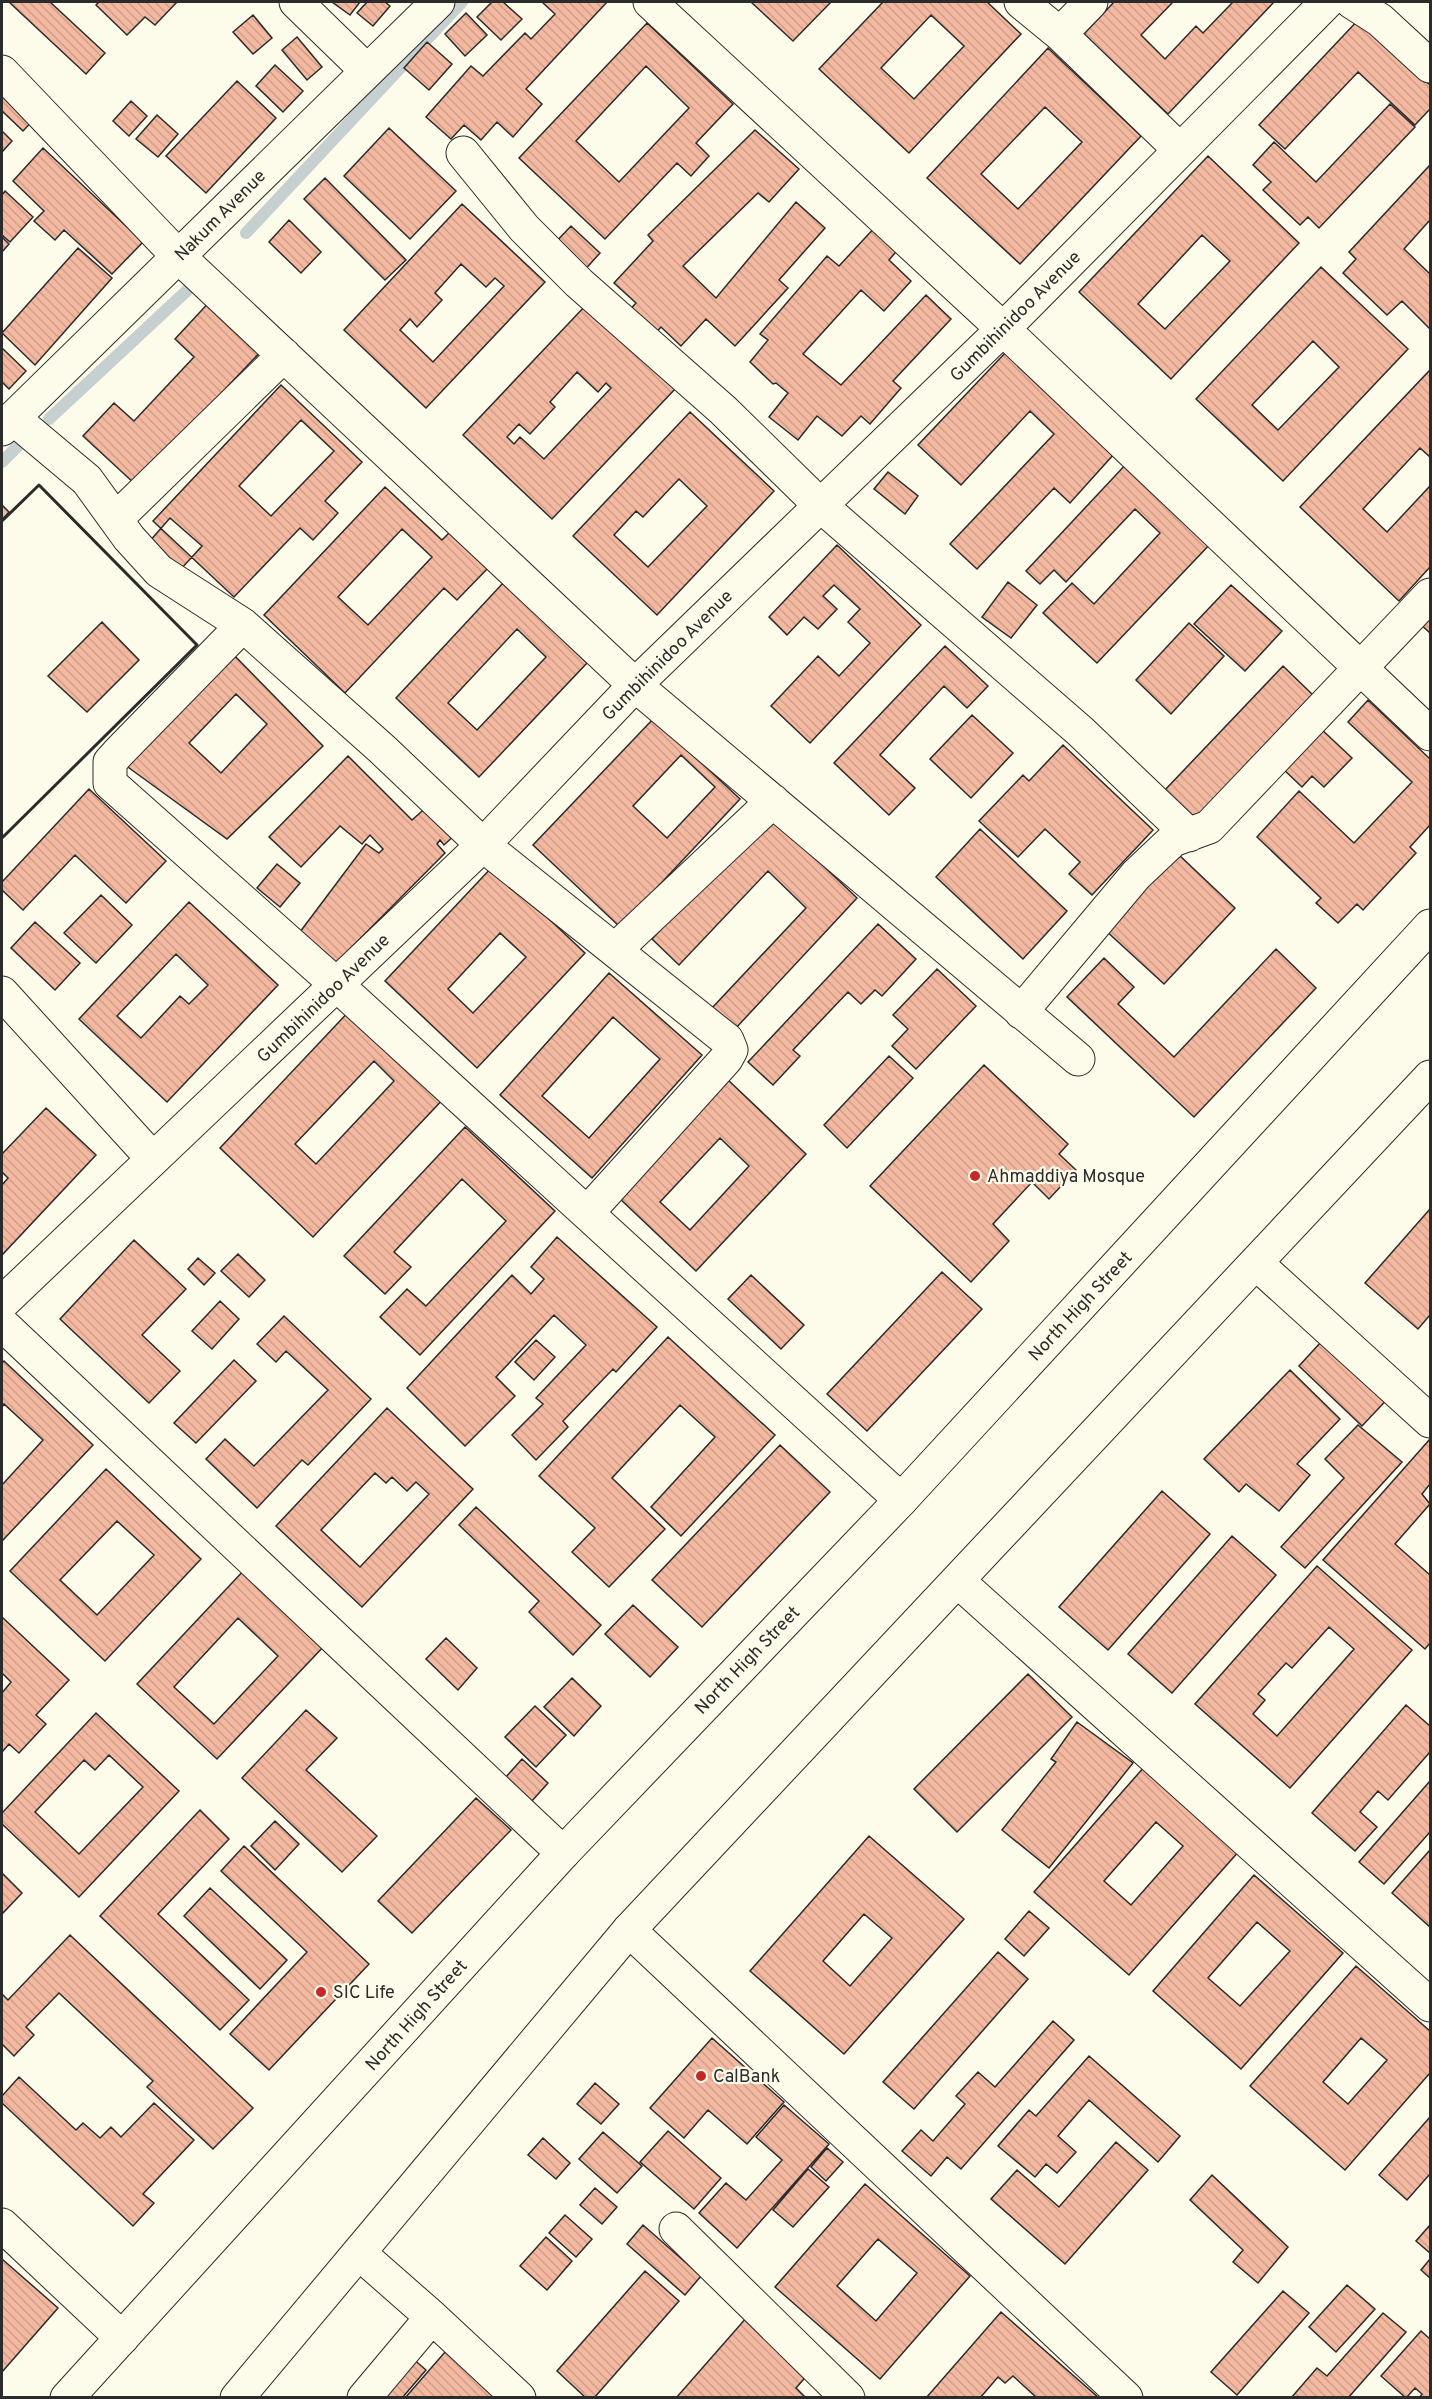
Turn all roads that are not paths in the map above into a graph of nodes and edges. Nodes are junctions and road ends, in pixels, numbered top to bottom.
1 (297, 2) edge
2 (438, 2) edge
3 (650, 2) edge
4 (1021, 2) edge
5 (1091, 2) edge
6 (1327, 2) edge
7 (1352, 2) edge
8 (1060, 34) junction
9 (1431, 66) edge
10 (366, 70) junction
11 (2, 72) edge
12 (1180, 150) junction
13 (463, 153) dead end
14 (178, 256) junction
15 (1003, 329) junction
16 (284, 355) junction
17 (7, 424) edge
18 (820, 505) junction
19 (116, 519) junction
20 (1431, 595) edge
21 (243, 625) junction
22 (1360, 668) junction
23 (636, 685) junction
24 (1431, 735) edge
25 (772, 801) junction
26 (1189, 835) junction
27 (483, 845) junction
28 (1431, 926) edge
29 (615, 950) junction
30 (337, 985) junction
31 (2, 993) edge
32 (1021, 1012) junction
33 (1078, 1059) dead end
34 (1431, 1077) edge
35 (153, 1159) junction
36 (587, 1213) junction
37 (1256, 1263) junction
38 (2, 1304) edge
39 (2, 1324) edge
40 (1431, 1421) edge
41 (901, 1500) junction
42 (959, 1582) junction
43 (563, 1853) junction
44 (629, 1930) junction
45 (1431, 2005) edge
46 (2, 2225) edge
47 (676, 2229) dead end
48 (359, 2253) junction
49 (432, 2317) junction
50 (122, 2338) junction
51 (67, 2397) edge
52 (237, 2397) edge
53 (364, 2397) edge
54 (519, 2397) edge
55 (848, 2397) edge
56 (1126, 2397) edge

1 - 10 main road
2 - 10 main road, Nakum Avenue
3 - 15 main road
4 - 8 main road
5 - 8 main road
6 - 12 main road, Gumbihinidoo Avenue
7 - 9 main road
8 - 12 main road
10 - 14 main road, Nakum Avenue
11 - 14 main road
12 - 15 main road, Gumbihinidoo Avenue
13 - 18 main road
14 - 16 main road
14 - 17 main road, Nakum Avenue
15 - 18 main road, Gumbihinidoo Avenue
15 - 22 main road
16 - 19 main road
16 - 23 main road
17 - 19 main road
18 - 23 main road, Gumbihinidoo Avenue
18 - 26 main road
19 - 21 main road
20 - 22 main road
21 - 27 main road
21 - 30 main road
22 - 24 main road
22 - 26 main road
23 - 25 main road
23 - 27 main road, Gumbihinidoo Avenue
25 - 29 main road
25 - 32 main road
26 - 32 main road
27 - 29 main road
27 - 30 main road, Gumbihinidoo Avenue
28 - 41 main road, North High Street
29 - 36 main road
30 - 35 main road, Gumbihinidoo Avenue
30 - 36 main road
31 - 35 main road
32 - 33 main road
34 - 37 main road
35 - 38 main road, Gumbihinidoo Avenue
36 - 41 main road
37 - 40 main road
37 - 42 main road
39 - 43 main road
41 - 43 main road, North High Street
42 - 44 main road
42 - 45 main road
43 - 50 main road, North High Street
44 - 48 main road
44 - 56 main road
46 - 50 main road
47 - 55 main road
48 - 49 main road
48 - 52 main road
49 - 53 main road
49 - 54 main road
50 - 51 main road, North High Street

